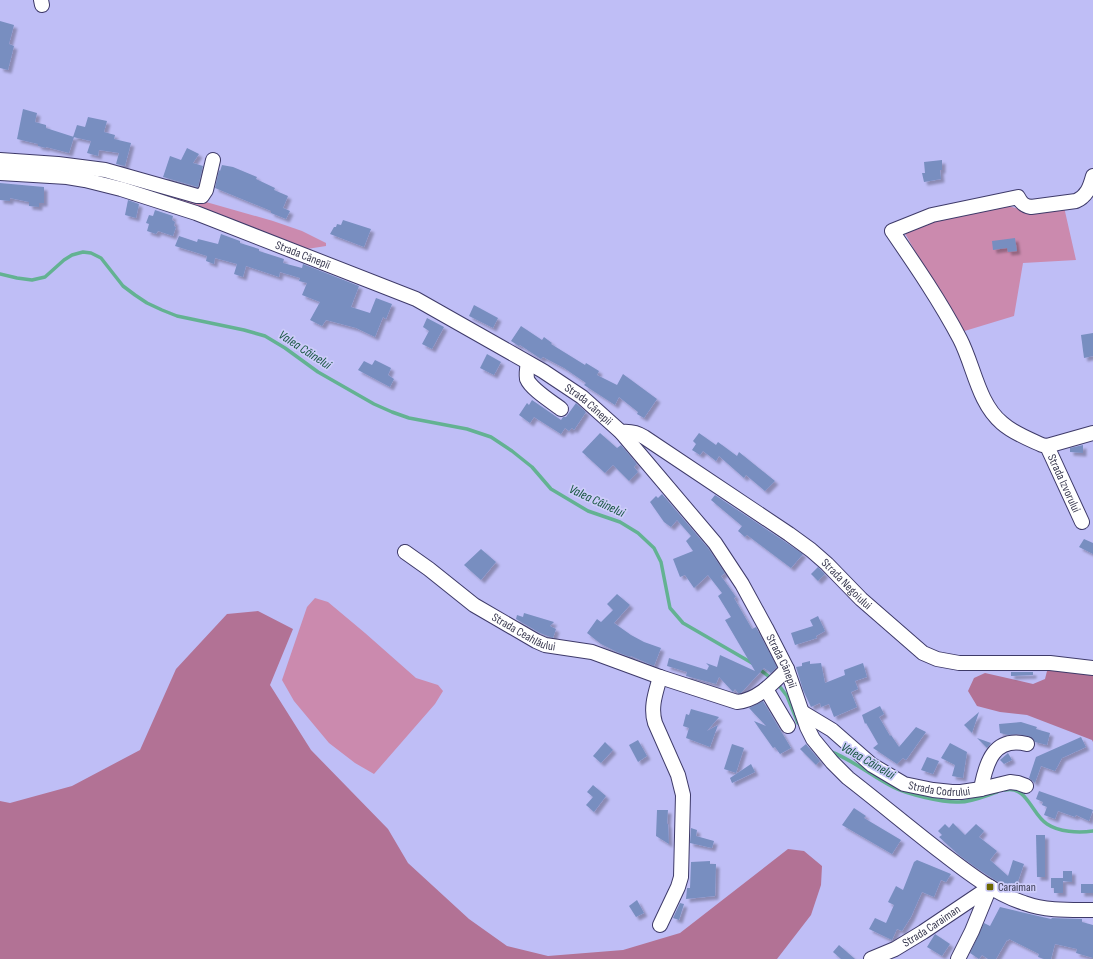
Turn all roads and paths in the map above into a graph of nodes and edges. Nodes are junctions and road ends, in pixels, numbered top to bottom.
1 (0, 160) edge
2 (214, 160) dead end
3 (0, 173) edge
4 (1093, 176) edge
5 (528, 363) junction
6 (561, 408) dead end
7 (621, 432) junction
8 (1093, 433) edge
9 (1046, 446) junction
10 (1082, 522) dead end
11 (405, 552) dead end
12 (1093, 668) edge
13 (787, 669) junction
14 (660, 677) junction
15 (766, 689) junction
16 (802, 712) junction
17 (788, 726) dead end
18 (1027, 744) dead end
19 (1026, 786) dead end
20 (980, 789) junction
21 (990, 887) junction
22 (1093, 910) edge
23 (660, 925) dead end
24 (871, 959) edge
25 (958, 959) edge

1 - 2 street
3 - 5 street, Strada Cânepii
4 - 9 street
5 - 6 street
5 - 7 street, Strada Cânepii
7 - 12 street, Strada Negoiului
7 - 13 street, Strada Cânepii
8 - 9 street, Strada Izvorului
9 - 10 street, Strada Izvorului
11 - 14 street, Strada Ceahlăului
13 - 15 street, Strada Ceahlăului
13 - 16 street, Strada Cânepii
14 - 15 street, Strada Ceahlăului
14 - 23 street
15 - 17 street
16 - 20 street, Strada Codrului
16 - 21 street, Strada Cânepii
18 - 20 street, Strada Codrului
19 - 20 street, Strada Codrului
21 - 22 street, Strada Cânepii
21 - 24 street, Strada Caraiman
21 - 25 street

